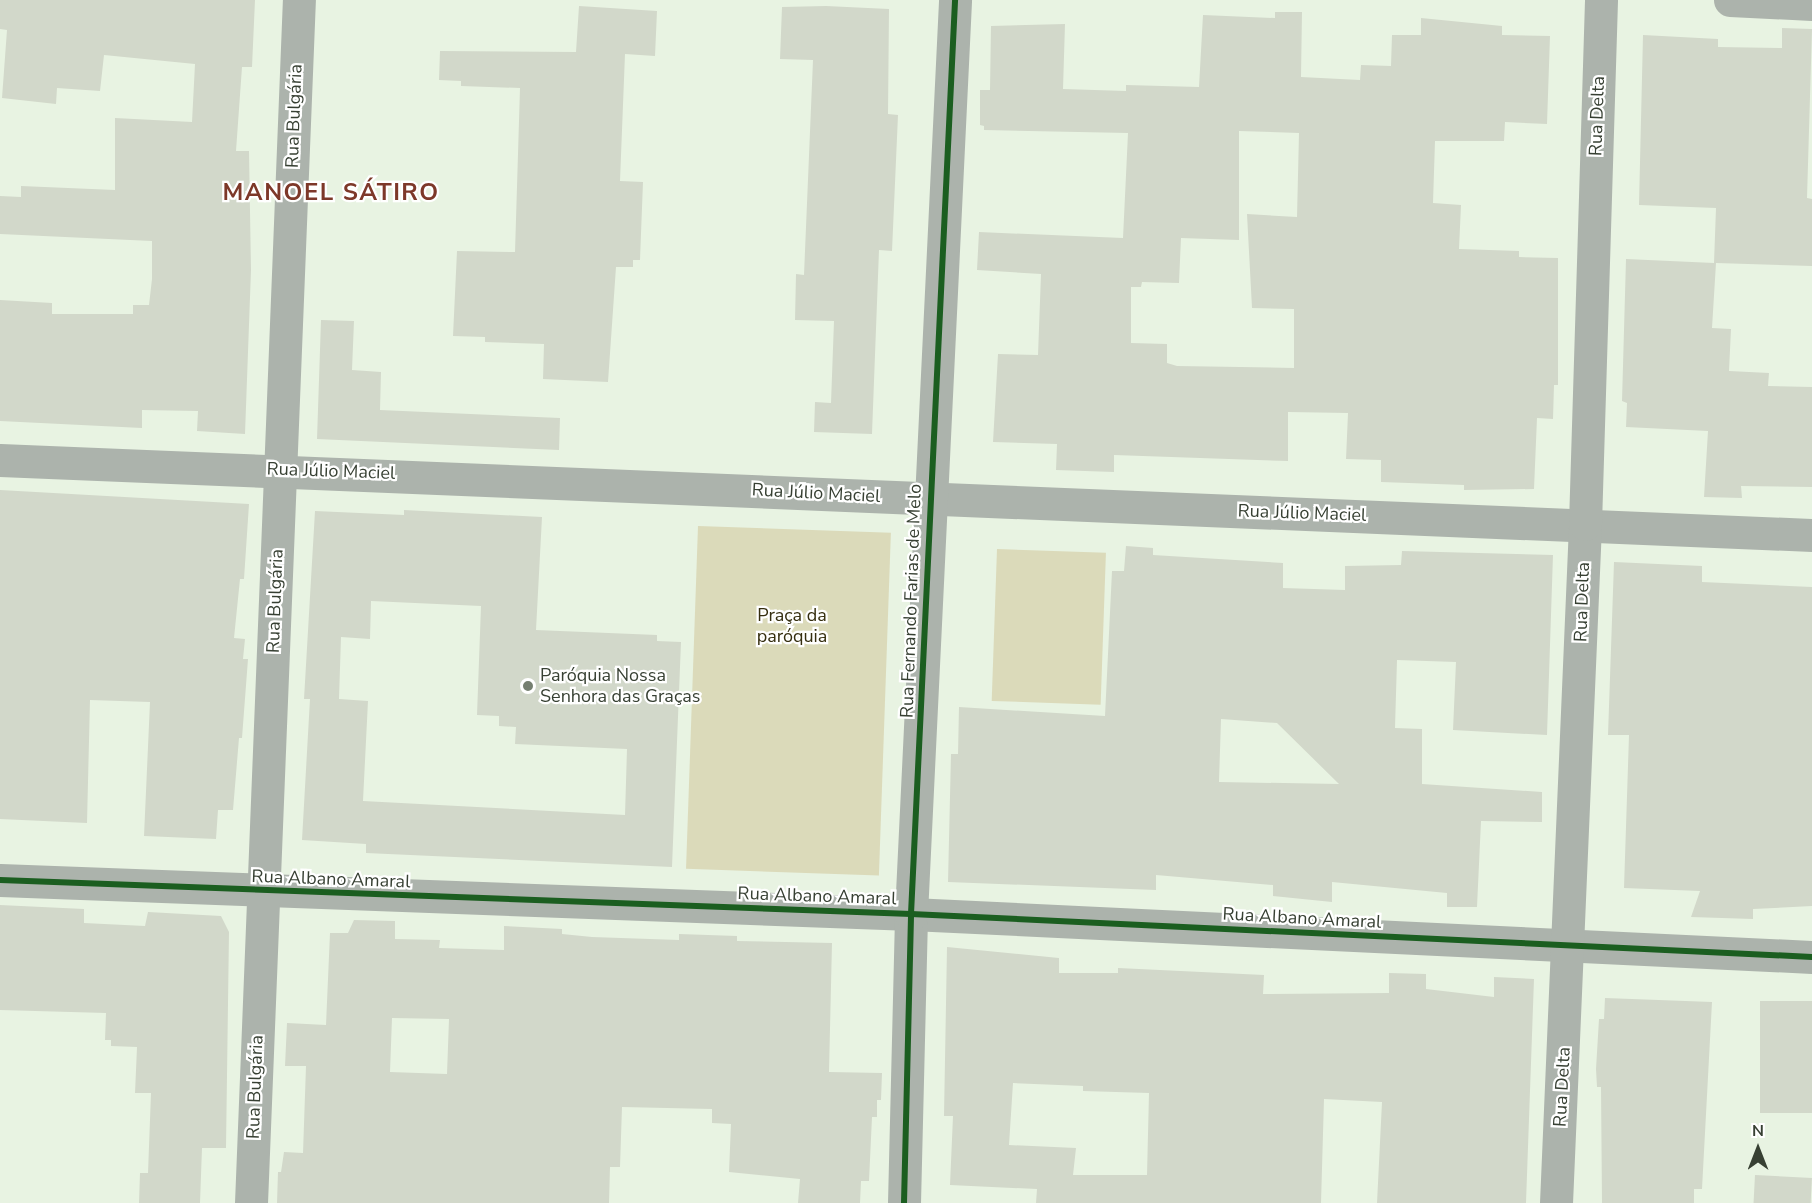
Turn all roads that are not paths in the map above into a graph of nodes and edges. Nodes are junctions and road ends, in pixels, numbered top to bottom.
1 (299, 0) edge
2 (956, 0) edge
3 (1601, 0) edge
4 (1730, 0) edge
5 (1812, 4) edge
6 (0, 460) edge
7 (280, 469) junction
8 (930, 498) junction
9 (1585, 524) junction
10 (1812, 536) edge
11 (0, 880) edge
12 (263, 892) junction
13 (911, 914) junction
14 (1568, 946) junction
15 (1812, 957) edge
16 (251, 1203) edge
17 (904, 1203) edge
18 (1556, 1203) edge

1 - 7 street, Rua Bulgária
2 - 8 street, Rua Fernando Farias de Melo
3 - 9 street, Rua Delta
4 - 5 street
6 - 7 street, Rua Júlio Maciel
7 - 8 street, Rua Júlio Maciel
7 - 12 street, Rua Bulgária
8 - 9 street, Rua Júlio Maciel
8 - 13 street, Rua Fernando Farias de Melo
9 - 10 street, Rua Júlio Maciel
9 - 14 street, Rua Delta
11 - 12 street, Rua Albano Amaral
12 - 13 street, Rua Albano Amaral
12 - 16 street, Rua Bulgária
13 - 14 street, Rua Albano Amaral
13 - 17 street, Rua Fernando Farias de Melo
14 - 15 street, Rua Albano Amaral
14 - 18 street, Rua Delta

